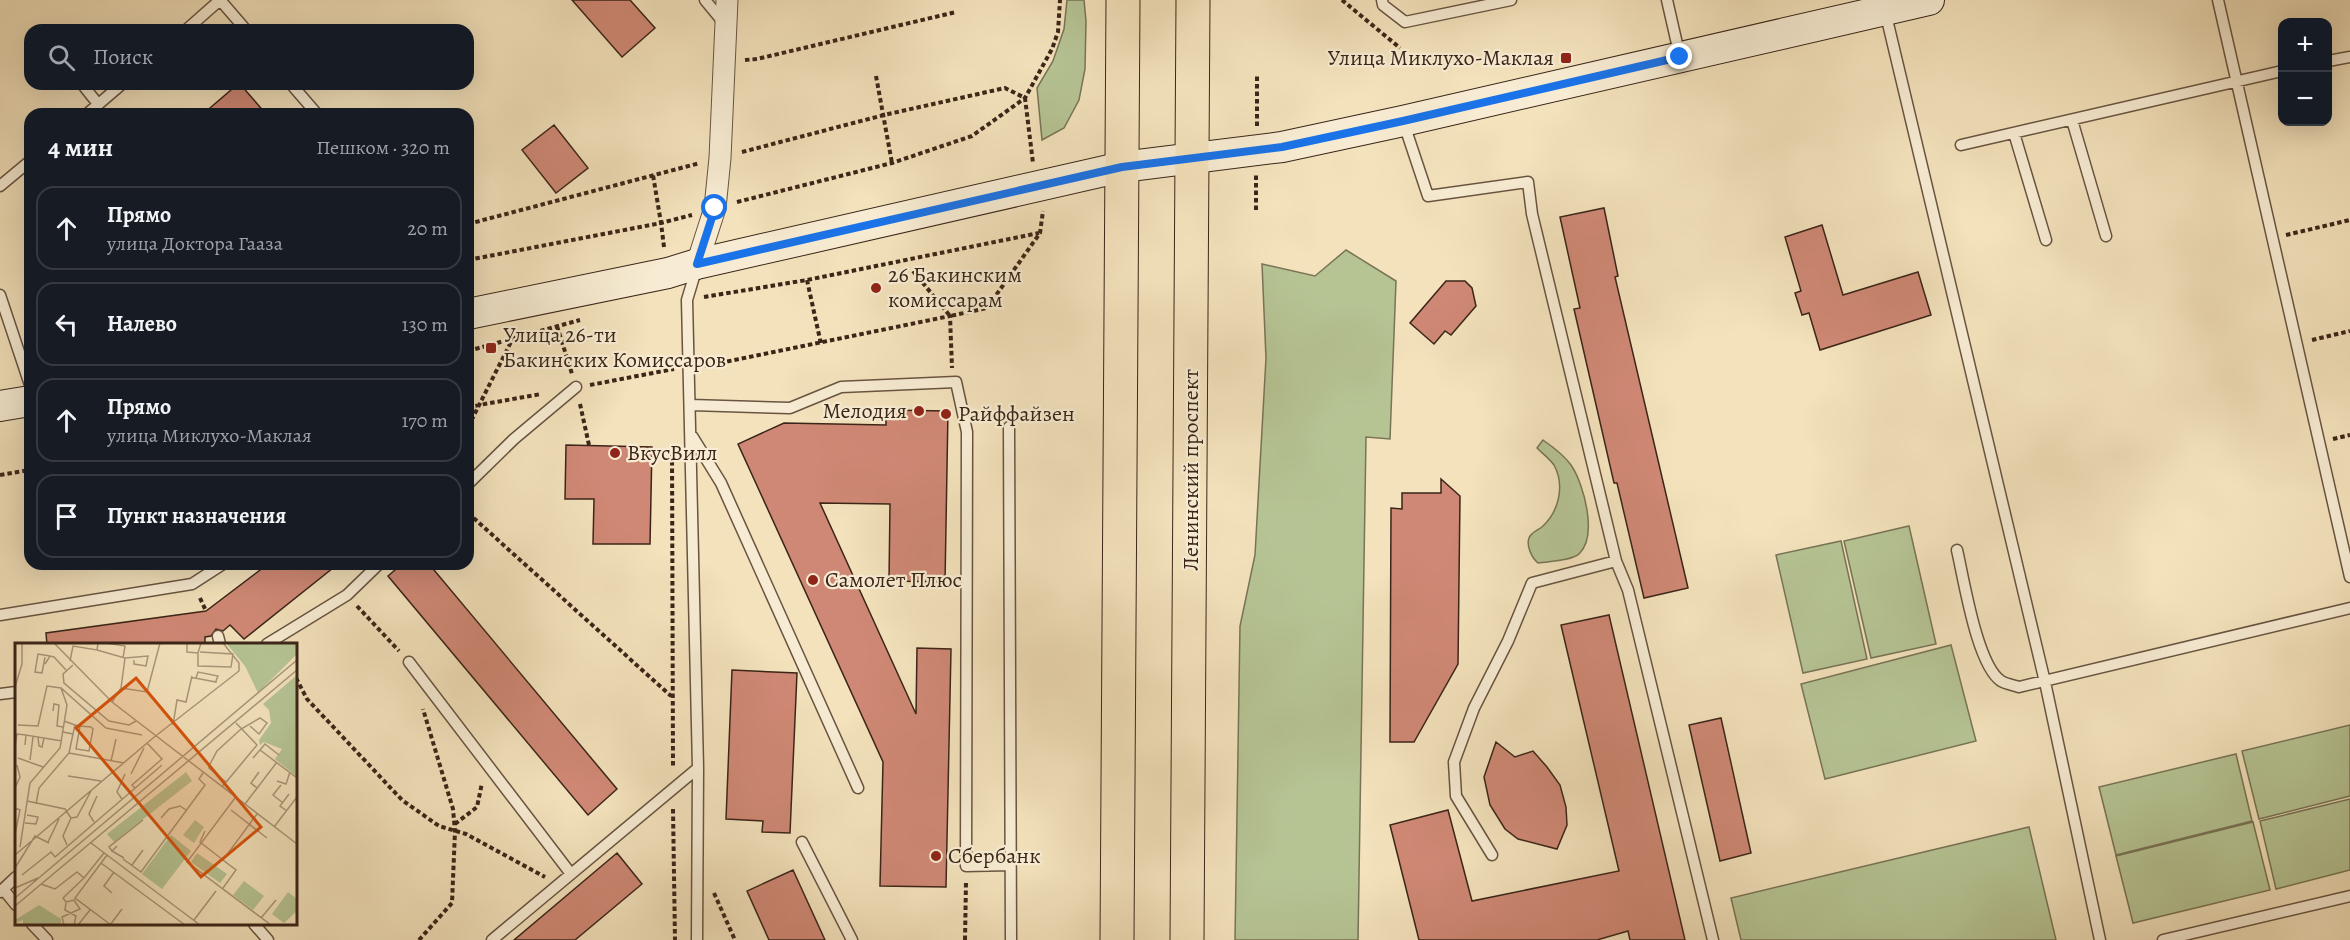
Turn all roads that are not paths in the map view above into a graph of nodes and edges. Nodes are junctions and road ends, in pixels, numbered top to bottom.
1 (221, 0) edge
2 (705, 0) edge
3 (727, 0) edge
4 (1123, 0) edge
5 (1193, 0) edge
6 (1382, 0) edge
7 (1511, 0) edge
8 (1667, 0) edge
9 (1929, 0) edge
10 (2218, 0) edge
11 (1885, 10) junction
12 (193, 24) edge
13 (241, 24) edge
14 (726, 26) junction
15 (1680, 57) junction
16 (2350, 57) edge
17 (2332, 60) edge
18 (2278, 72) edge
19 (2236, 81) junction
20 (87, 90) edge
21 (116, 90) edge
22 (296, 90) edge
23 (98, 104) junction
24 (94, 108) edge
25 (312, 108) edge
26 (2072, 120) junction
27 (1403, 121) junction
28 (2014, 133) junction
29 (1961, 145) dead end
30 (1193, 158) junction
31 (24, 166) edge
32 (1122, 167) junction
33 (0, 186) edge
34 (2106, 236) dead end
35 (2046, 240) dead end
36 (697, 264) junction
37 (0, 295) edge
38 (474, 313) edge
39 (24, 367) edge
40 (576, 387) road end
41 (24, 402) edge
42 (691, 405) junction
43 (0, 406) edge
44 (1009, 427) dead end
45 (691, 436) junction
46 (474, 478) edge
47 (1957, 550) dead end
48 (1616, 561) junction
49 (214, 570) edge
50 (373, 570) edge
51 (2350, 577) edge
52 (2350, 608) edge
53 (0, 615) edge
54 (270, 643) edge
55 (409, 662) road end
56 (2045, 682) junction
57 (15, 692) edge
58 (0, 694) edge
59 (698, 768) junction
60 (858, 788) dead end
61 (802, 842) dead end
62 (1492, 855) dead end
63 (1010, 865) junction
64 (571, 874) junction
65 (15, 878) edge
66 (1, 890) edge
67 (2350, 896) edge
68 (15, 904) edge
69 (33, 925) edge
70 (255, 925) edge
71 (47, 940) edge
72 (268, 940) edge
73 (492, 940) edge
74 (697, 940) edge
75 (852, 940) edge
76 (1011, 940) edge
77 (1117, 940) edge
78 (1187, 940) edge
79 (1713, 940) edge
80 (2100, 940) edge
81 (2163, 940) edge

1 - 12 lane
1 - 13 lane
2 - 14 lane
3 - 14 street
4 - 32 main road
5 - 30 main road, Ленинский проспект
6 - 7 lane
8 - 15 lane
9 - 11 main road
10 - 19 lane
11 - 15 main road
11 - 56 lane
14 - 36 street
15 - 27 main road
16 - 17 lane
18 - 19 lane
19 - 26 lane
19 - 51 lane
20 - 23 lane
21 - 23 lane
22 - 25 lane
23 - 24 lane
26 - 28 lane
26 - 34 lane
27 - 30 main road
27 - 48 lane
28 - 29 lane
28 - 35 lane
30 - 32 main road
30 - 78 main road, Ленинский проспект
31 - 33 lane
32 - 36 main road
32 - 77 main road
36 - 38 main road
36 - 42 lane
37 - 39 lane
40 - 46 lane
41 - 43 main road
42 - 45 lane
42 - 63 lane
44 - 63 lane
45 - 59 lane
45 - 60 lane
47 - 56 lane
48 - 62 lane
48 - 79 lane
49 - 53 lane
50 - 54 lane
52 - 56 lane
55 - 64 lane
56 - 80 lane
57 - 58 lane
59 - 64 lane
59 - 74 lane
61 - 75 lane
63 - 76 lane
64 - 73 lane
65 - 66 lane
66 - 68 lane
67 - 81 lane
69 - 71 lane
70 - 72 lane

